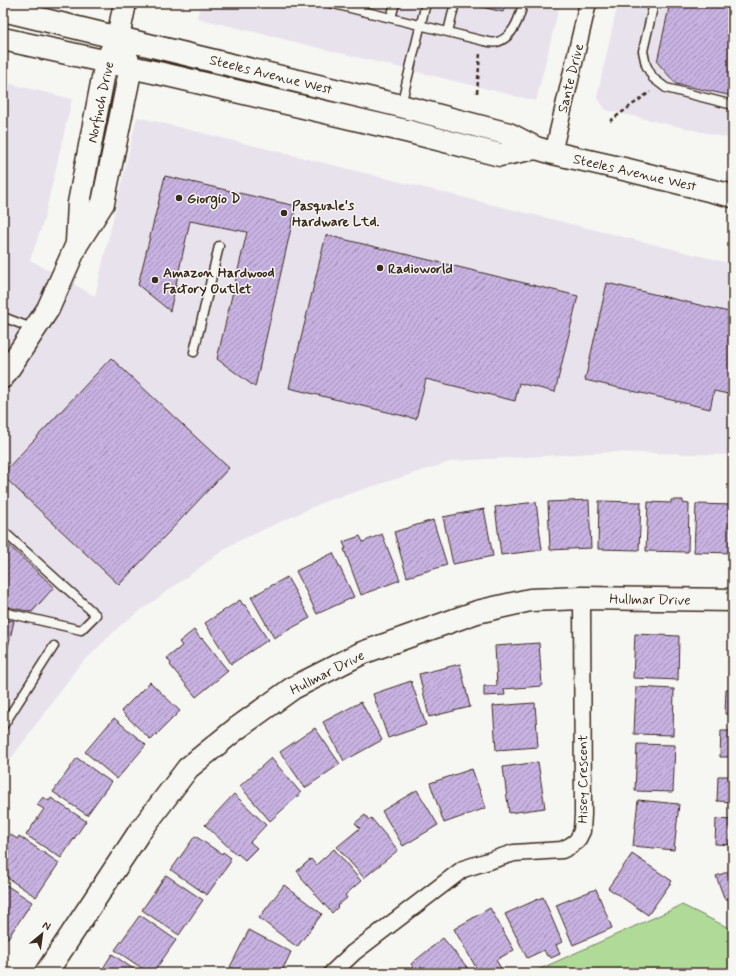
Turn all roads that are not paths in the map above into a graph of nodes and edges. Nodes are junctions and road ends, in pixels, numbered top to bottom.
1 (125, 3) edge
2 (330, 3) edge
3 (395, 3) edge
4 (426, 3) edge
5 (455, 3) edge
6 (523, 3) edge
7 (588, 3) edge
8 (654, 3) edge
9 (351, 5) edge
10 (3, 10) edge
11 (391, 18) junction
12 (421, 25) junction
13 (448, 32) junction
14 (118, 37) junction
15 (3, 39) edge
16 (106, 62) junction
17 (131, 67) junction
18 (324, 87) junction
19 (733, 105) edge
20 (400, 106) junction
21 (318, 111) junction
22 (544, 151) junction
23 (733, 196) edge
24 (77, 244) junction
25 (219, 246) dead end
26 (3, 317) edge
27 (35, 330) junction
28 (194, 352) dead end
29 (3, 378) edge
30 (3, 531) edge
31 (582, 598) junction
32 (733, 600) edge
33 (3, 612) edge
34 (54, 646) dead end
35 (3, 726) edge
36 (46, 973) edge
37 (332, 973) edge

1 - 14 main road
2 - 9 lane
3 - 11 lane
4 - 12 lane
5 - 13 lane
6 - 13 lane
7 - 22 street, Sante Drive
8 - 19 lane
9 - 11 lane
10 - 14 main road, Steeles Avenue West
11 - 12 lane
12 - 13 lane
12 - 20 lane
14 - 16 main road, Norfinch Drive
14 - 17 main road, Norfinch Drive
14 - 18 main road, Steeles Avenue West
15 - 16 main road, Steeles Avenue West
16 - 17 main road, Steeles Avenue West
16 - 24 main road, Norfinch Drive
17 - 21 main road, Steeles Avenue West
17 - 24 main road, Norfinch Drive
18 - 20 main road, Steeles Avenue West
18 - 21 main road
20 - 22 main road, Steeles Avenue West
21 - 22 main road, Steeles Avenue West
22 - 23 main road, Steeles Avenue West
24 - 27 main road, Norfinch Drive
25 - 28 lane
26 - 27 lane
27 - 29 main road, Norfinch Drive
30 - 33 lane
31 - 32 main road, Hullmar Drive
31 - 36 main road, Hullmar Drive
31 - 37 street, Hisey Crescent
34 - 35 lane

